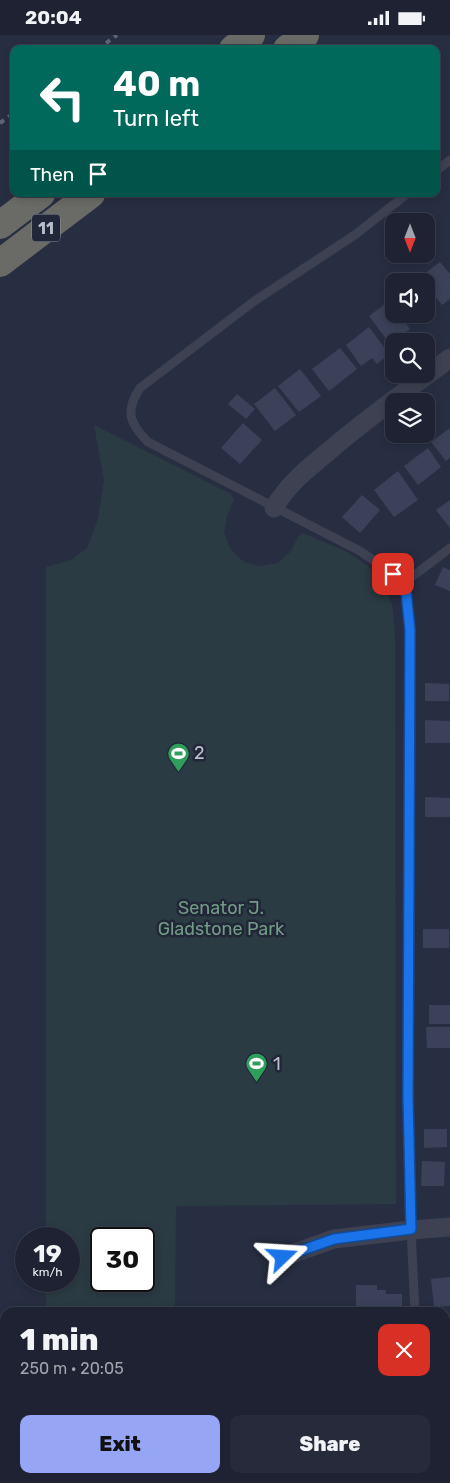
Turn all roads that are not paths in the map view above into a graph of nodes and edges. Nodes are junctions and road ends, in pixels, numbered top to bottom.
1 (251, 35) edge
2 (305, 35) edge
3 (238, 45) edge
4 (292, 45) edge
5 (450, 160) edge
6 (440, 168) edge
7 (38, 197) edge
8 (87, 197) edge
9 (403, 197) edge
10 (0, 225) edge
11 (0, 263) edge
12 (450, 358) edge
13 (274, 508) junction
14 (450, 548) edge
15 (405, 582) junction
16 (450, 1227) edge
17 (411, 1229) junction
18 (283, 1257) dead end
19 (415, 1307) edge

1 - 3 highway
2 - 4 highway
5 - 6 lane
7 - 10 highway, 11
8 - 11 highway, 11
9 - 13 lane
12 - 13 street
13 - 15 lane
14 - 15 lane
15 - 17 lane
16 - 17 street
17 - 18 street
17 - 19 lane

